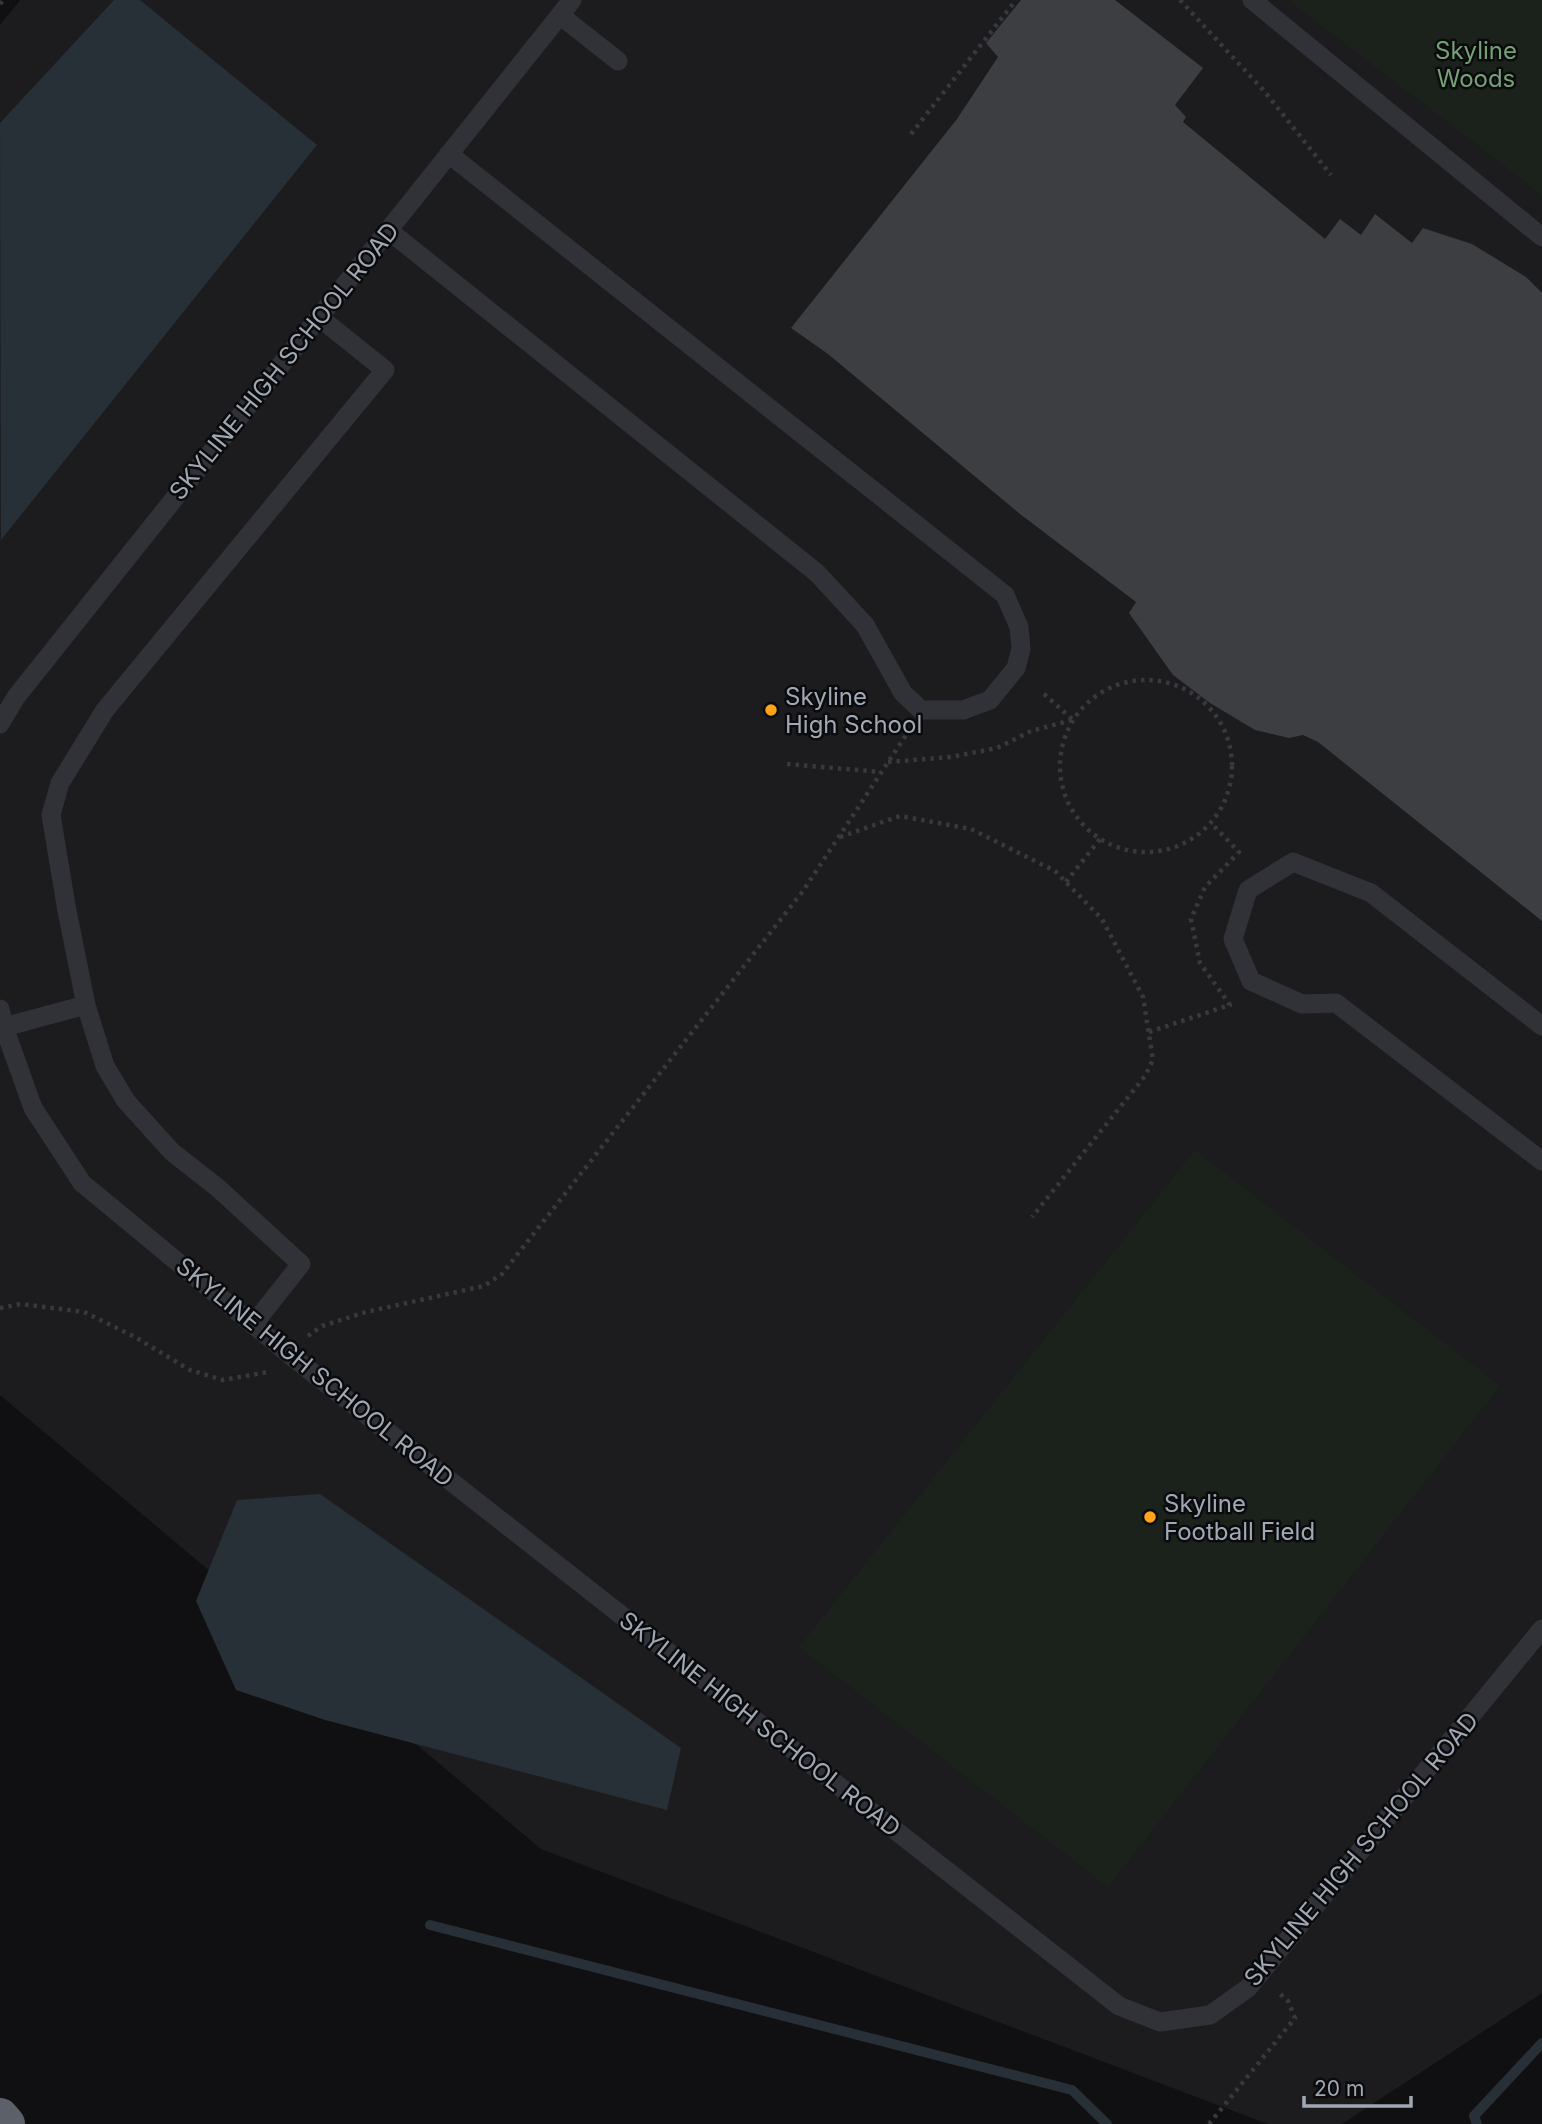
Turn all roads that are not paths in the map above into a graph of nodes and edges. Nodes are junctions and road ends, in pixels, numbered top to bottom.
1 (1252, 0) edge
2 (566, 8) edge
3 (618, 61) dead end
4 (449, 154) junction
5 (388, 230) junction
6 (1542, 237) edge
7 (320, 318) junction
8 (0, 724) edge
9 (86, 1005) junction
10 (2, 1018) edge
11 (1542, 1026) edge
12 (1542, 1161) edge
13 (253, 1325) junction
14 (1542, 1629) edge
15 (0, 2117) edge
16 (6, 2124) edge

1 - 6 lane
2 - 3 lane
2 - 4 lane, SKYLINE HIGH SCHOOL ROAD
4 - 5 lane, SKYLINE HIGH SCHOOL ROAD
4 - 5 lane
5 - 7 lane, SKYLINE HIGH SCHOOL ROAD
7 - 8 lane, SKYLINE HIGH SCHOOL ROAD
7 - 9 lane
9 - 10 lane
9 - 13 lane
10 - 13 lane, SKYLINE HIGH SCHOOL ROAD
11 - 12 lane
13 - 14 lane, SKYLINE HIGH SCHOOL ROAD
15 - 16 highway

